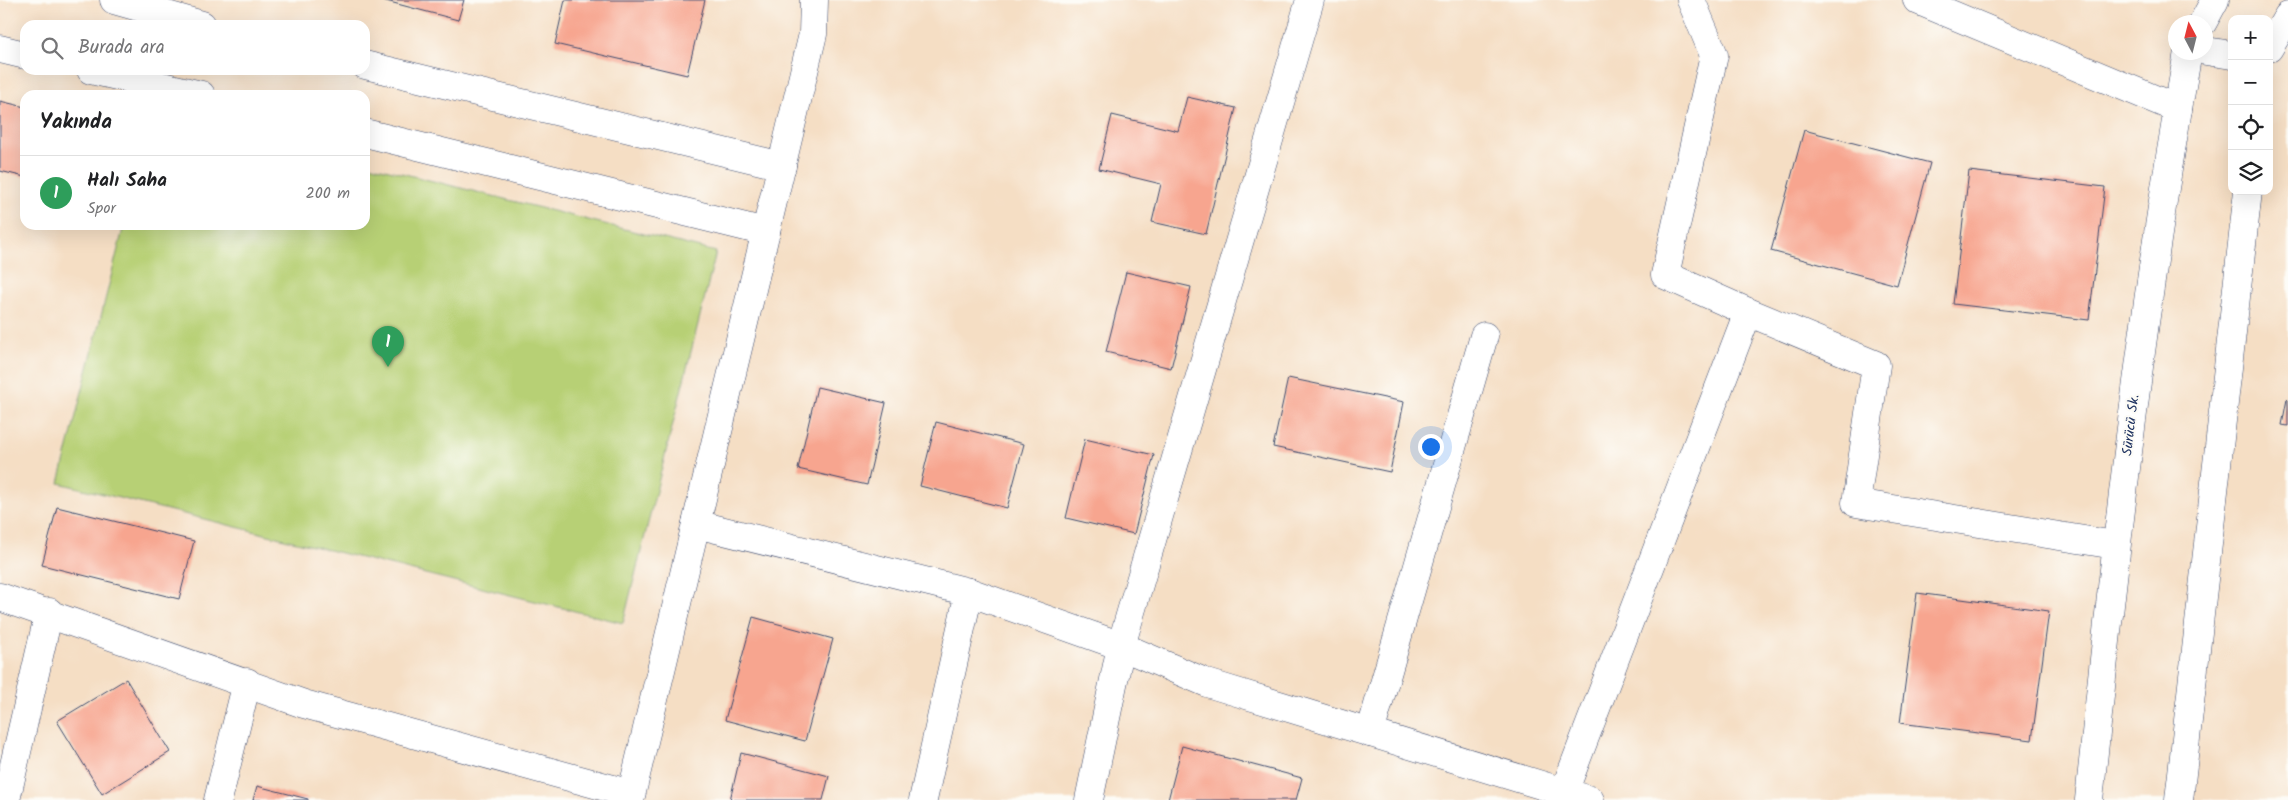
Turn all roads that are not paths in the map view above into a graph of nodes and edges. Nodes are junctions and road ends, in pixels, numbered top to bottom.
1 (114, 0) edge
2 (814, 0) edge
3 (1310, 0) edge
4 (1691, 0) edge
5 (1917, 0) edge
6 (2216, 0) edge
7 (2207, 15) edge
8 (2288, 16) edge
9 (184, 20) edge
10 (2273, 41) edge
11 (0, 49) edge
12 (2213, 52) edge
13 (20, 54) edge
14 (2228, 54) edge
15 (2187, 60) edge
16 (370, 66) edge
17 (113, 75) edge
18 (179, 90) edge
19 (2178, 109) junction
20 (370, 135) edge
21 (782, 166) junction
22 (2248, 195) edge
23 (766, 232) junction
24 (1748, 312) junction
25 (1484, 336) dead end
26 (696, 524) junction
27 (2115, 545) junction
28 (968, 592) junction
29 (0, 597) edge
30 (49, 612) junction
31 (1121, 646) junction
32 (247, 682) junction
33 (1370, 732) junction
34 (1529, 791) edge
35 (1564, 792) junction
36 (630, 797) edge
37 (6, 800) edge
38 (218, 800) edge
39 (923, 800) edge
40 (1089, 800) edge
41 (1590, 800) edge
42 (2089, 800) edge
43 (2179, 800) edge

1 - 9 street
2 - 21 street
3 - 31 street
4 - 24 street
5 - 19 street
6 - 7 street
8 - 10 street
11 - 13 street
12 - 14 street
15 - 19 street, Sürücü Sk.
16 - 21 street
17 - 18 street
19 - 27 street, Sürücü Sk.
20 - 23 street
21 - 23 street
22 - 43 street
23 - 26 street
24 - 27 street
24 - 35 street
25 - 33 street
26 - 28 street
26 - 36 street
27 - 42 street, Sürücü Sk.
28 - 31 street
28 - 39 street
29 - 30 street
30 - 32 street
30 - 37 street
31 - 33 street
31 - 40 street
32 - 36 street
32 - 38 street
33 - 34 street
34 - 35 street
35 - 41 street

